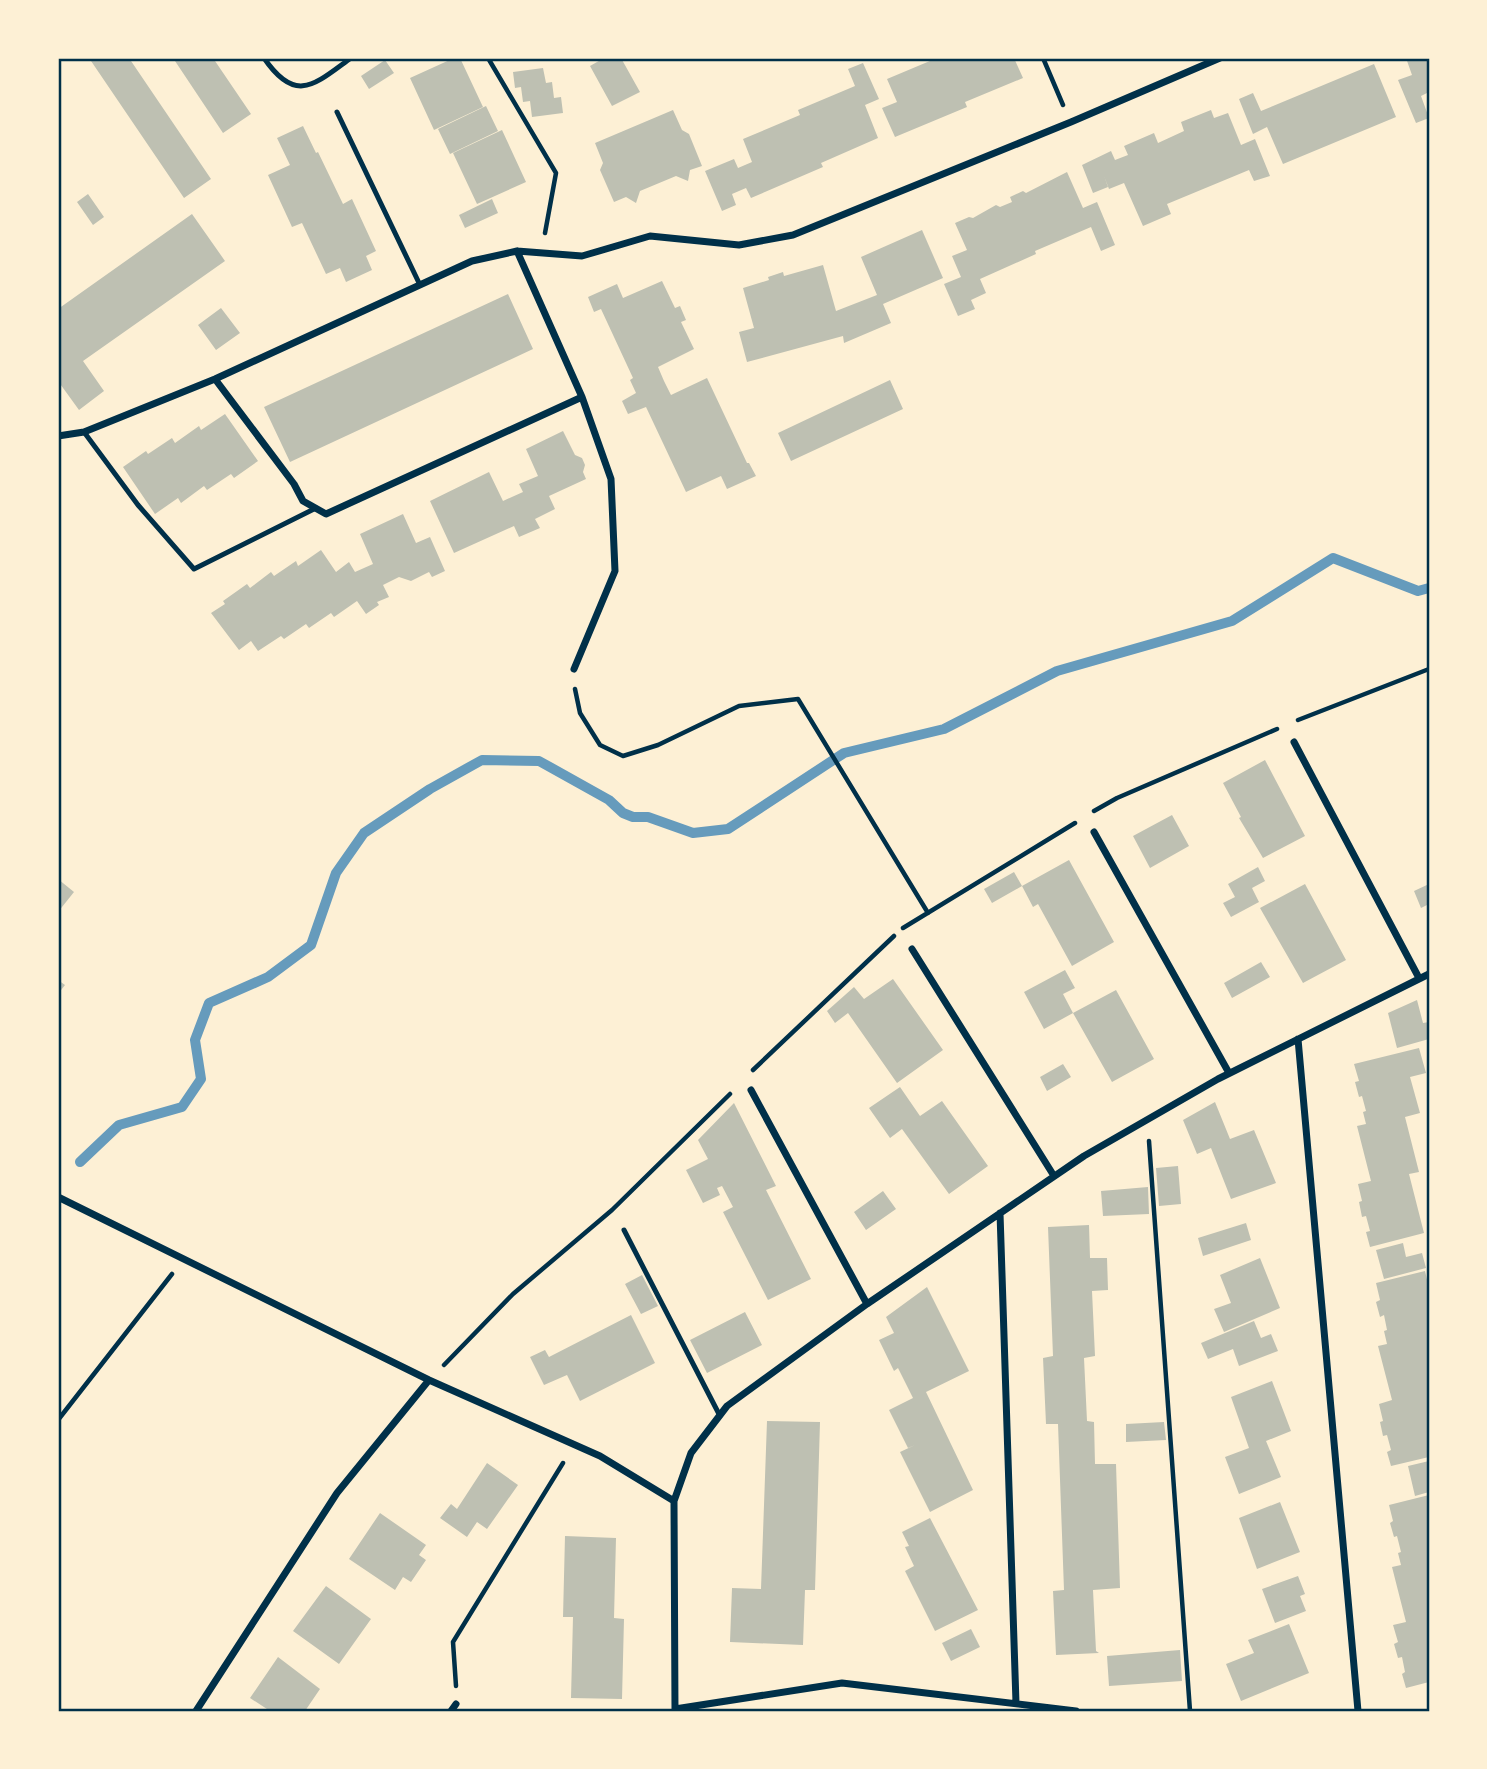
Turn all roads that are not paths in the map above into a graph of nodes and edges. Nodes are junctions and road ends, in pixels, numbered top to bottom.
1 (264, 58) edge
2 (351, 58) edge
3 (1220, 58) edge
4 (337, 112) dead end
5 (517, 251) junction
6 (420, 285) junction
7 (215, 379) junction
8 (582, 397) junction
9 (84, 432) junction
10 (58, 436) edge
11 (316, 508) junction
12 (574, 669) road end
13 (1294, 742) dead end
14 (1094, 832) dead end
15 (912, 950) dead end
16 (1429, 974) edge
17 (1419, 978) junction
18 (1298, 1039) junction
19 (1229, 1073) junction
20 (751, 1090) dead end
21 (1054, 1176) junction
22 (58, 1197) edge
23 (1000, 1213) junction
24 (624, 1230) dead end
25 (867, 1304) junction
26 (429, 1380) junction
27 (720, 1416) junction
28 (674, 1501) junction
29 (1016, 1703) junction
30 (675, 1710) edge
31 (196, 1711) edge
32 (1076, 1711) edge
33 (1358, 1711) edge

1 - 2 lane
3 - 5 street
4 - 6 lane
5 - 6 street
5 - 8 street
6 - 7 street
7 - 9 street
7 - 11 street
8 - 11 street
8 - 12 street
9 - 10 street
9 - 11 lane
13 - 17 street
14 - 19 street
15 - 21 street
16 - 17 street
17 - 18 street
18 - 19 street
18 - 33 street
19 - 21 street
20 - 25 street
21 - 23 street
22 - 26 street
23 - 25 street
23 - 29 street
24 - 27 lane
25 - 27 street
26 - 28 street
26 - 31 street
27 - 28 street
28 - 30 street
29 - 30 street
29 - 32 street

